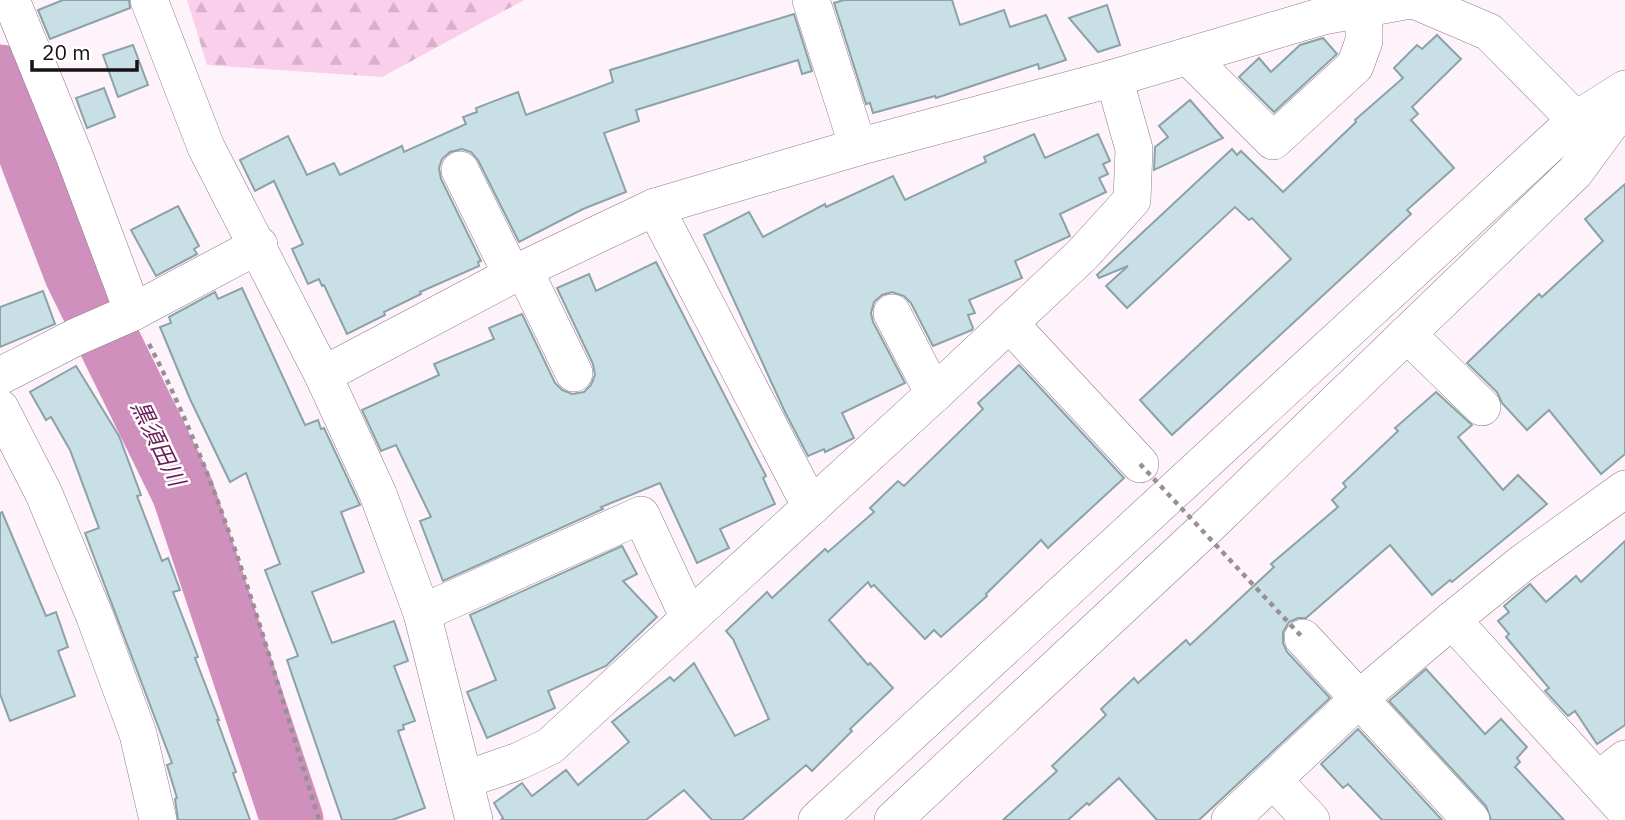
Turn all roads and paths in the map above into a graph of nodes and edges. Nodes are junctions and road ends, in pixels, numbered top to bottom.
1 (11, 0) edge
2 (149, 0) edge
3 (811, 0) edge
4 (1412, 0) edge
5 (1364, 9) junction
6 (1188, 56) junction
7 (1114, 78) junction
8 (1625, 89) edge
9 (1625, 104) edge
10 (1576, 120) junction
11 (858, 146) junction
12 (460, 170) dead end
13 (655, 207) junction
14 (259, 245) junction
15 (518, 272) junction
16 (133, 312) junction
17 (892, 313) dead end
18 (1009, 323) junction
19 (1407, 334) junction
20 (574, 373) dead end
21 (323, 375) junction
22 (0, 376) edge
23 (934, 394) junction
24 (1482, 407) dead end
25 (0, 408) edge
26 (1140, 464) joint
27 (1625, 489) edge
28 (811, 506) junction
29 (422, 613) junction
30 (689, 618) junction
31 (1452, 620) junction
32 (1303, 638) joint
33 (1360, 698) junction
34 (1612, 769) edge
35 (464, 780) junction
36 (1273, 780) junction
37 (1625, 810) edge
38 (158, 820) edge
39 (319, 820) edge
40 (474, 820) edge
41 (817, 820) edge
42 (893, 820) edge
43 (1230, 820) edge
44 (1311, 820) edge
45 (1471, 820) edge

1 - 16 street
2 - 14 street
3 - 11 street
4 - 5 street
4 - 10 street
5 - 6 street
5 - 6 street
6 - 7 street
7 - 11 street
7 - 18 street
8 - 10 street
9 - 19 street
10 - 41 street
11 - 13 street
12 - 15 street
13 - 15 street
13 - 28 street
14 - 16 street
14 - 21 street
15 - 20 street
15 - 21 street
16 - 22 street
16 - 39 path
17 - 23 street
18 - 23 street
18 - 26 street
19 - 24 street
19 - 42 street
21 - 29 street
23 - 28 street
25 - 38 street
26 - 32 path, bridge
27 - 31 street
28 - 30 street
29 - 30 street
29 - 35 street
30 - 35 street
31 - 33 street
31 - 34 street
32 - 33 street
33 - 36 street
33 - 45 street
34 - 37 street
35 - 40 street
36 - 43 street
36 - 44 street

